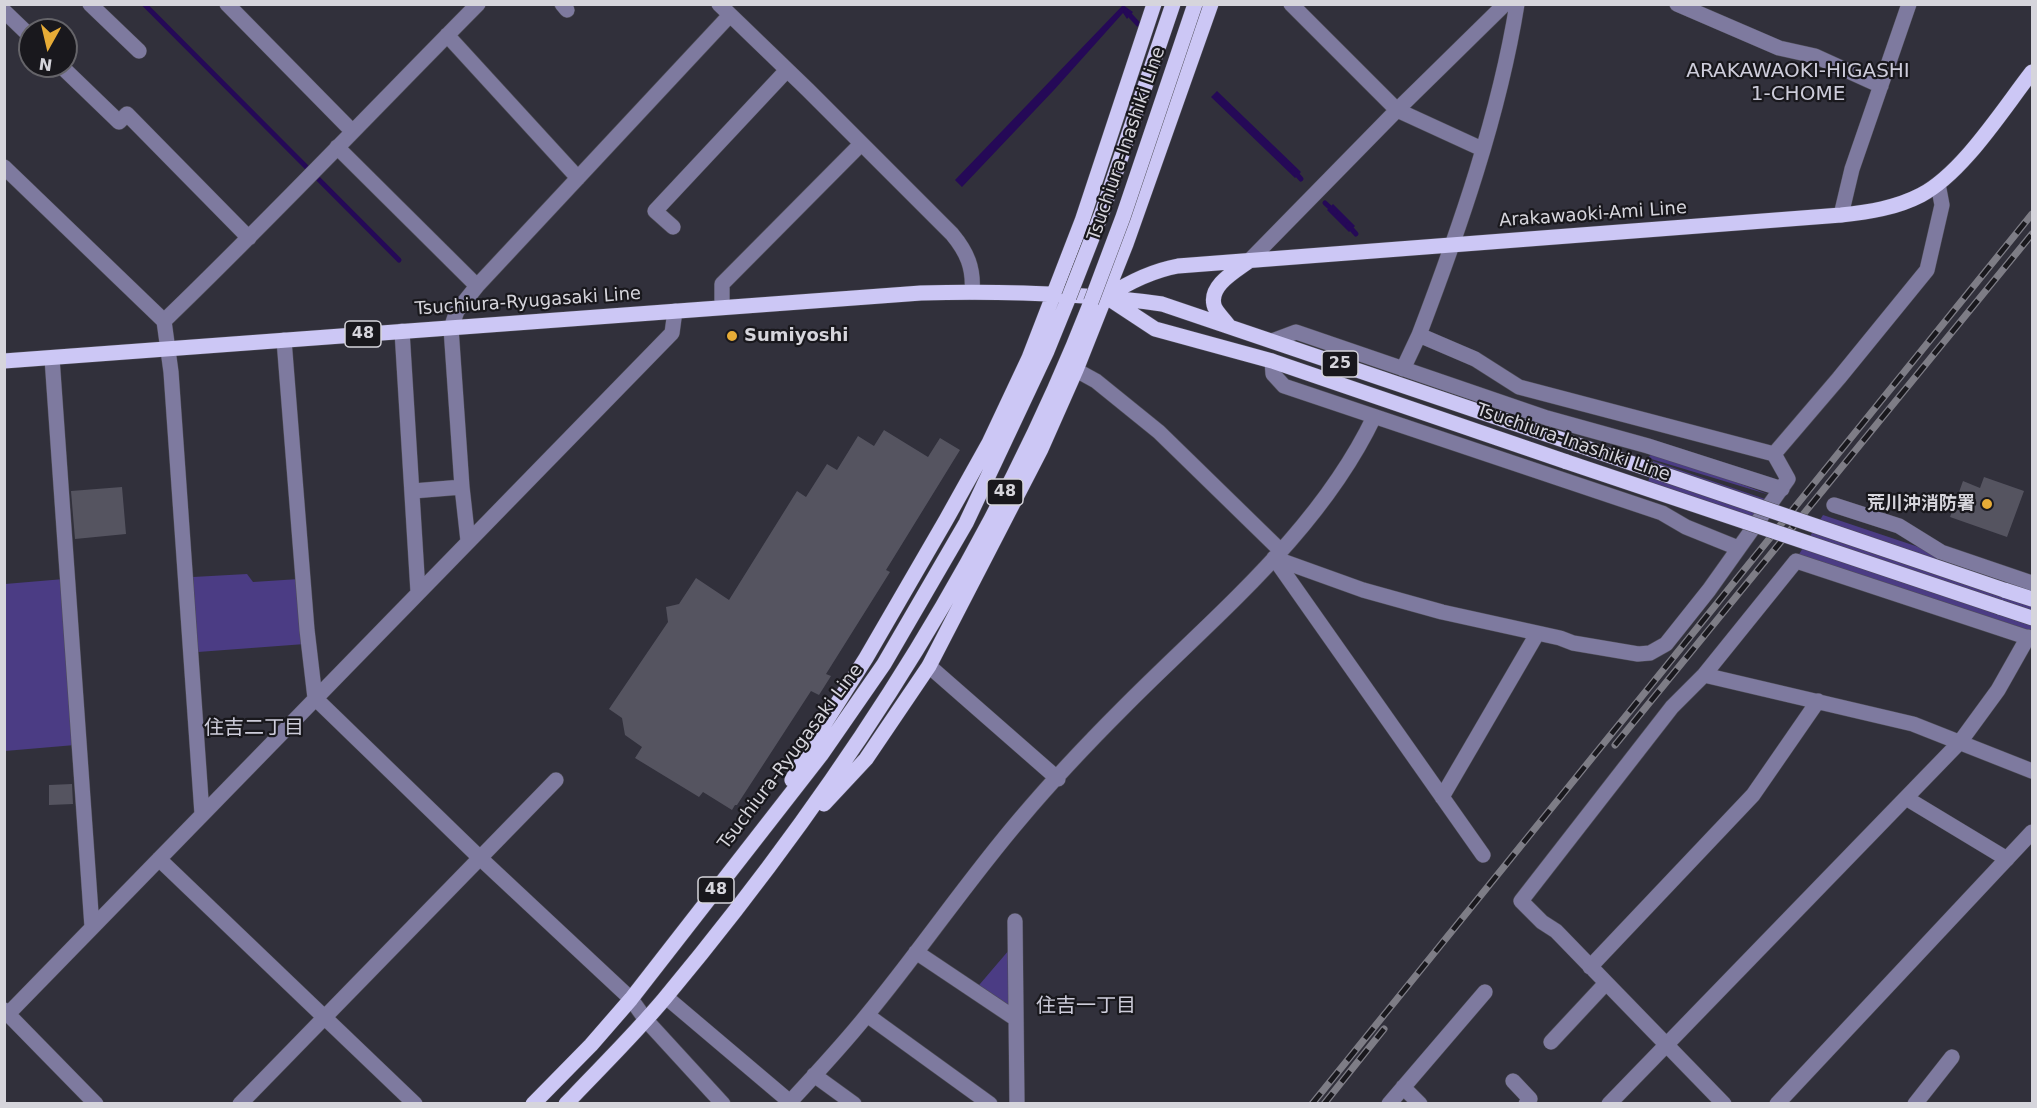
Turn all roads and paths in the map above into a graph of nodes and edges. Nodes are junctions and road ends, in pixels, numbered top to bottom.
1 (90, 4) edge
2 (226, 4) edge
3 (477, 4) edge
4 (1154, 4) edge
5 (1173, 4) edge
6 (1195, 4) edge
7 (1211, 4) edge
8 (1291, 4) edge
9 (1505, 4) edge
10 (1517, 4) edge
11 (1677, 4) edge
12 (1909, 4) edge
13 (725, 10) edge
14 (4, 11) edge
15 (18, 24) edge
16 (447, 35) junction
17 (139, 51) dead end
18 (787, 70) junction
19 (2032, 72) edge
20 (73, 78) edge
21 (1881, 86) junction
22 (1397, 110) junction
23 (352, 130) junction
24 (861, 144) junction
25 (337, 147) junction
26 (1482, 149) junction
27 (4, 166) edge
28 (579, 178) junction
29 (1938, 184) junction
30 (1841, 215) junction
31 (673, 227) dead end
32 (249, 238) junction
33 (1452, 245) junction
34 (1249, 261) junction
35 (477, 286) junction
36 (972, 292) junction
37 (1061, 296) junction
38 (1106, 297) junction
39 (722, 307) junction
40 (675, 311) junction
41 (164, 321) junction
42 (1228, 325) junction
43 (451, 328) junction
44 (402, 331) junction
45 (1419, 335) junction
46 (284, 340) junction
47 (1272, 341) junction
48 (168, 349) junction
49 (52, 358) junction
50 (4, 361) edge
51 (1272, 361) junction
52 (1402, 369) junction
53 (1076, 370) junction
54 (1527, 389) junction
55 (1553, 396) junction
56 (1520, 409) junction
57 (1374, 417) junction
58 (1547, 418) junction
59 (1774, 454) junction
60 (462, 487) junction
61 (1782, 489) junction
62 (413, 491) junction
63 (1834, 505) dead end
64 (468, 541) junction
65 (1738, 548) junction
66 (1278, 554) junction
67 (2032, 583) edge
68 (418, 592) junction
69 (2032, 599) edge
70 (2032, 618) edge
71 (1537, 634) junction
72 (2030, 638) edge
73 (929, 666) junction
74 (1704, 675) junction
75 (315, 698) junction
76 (1818, 701) junction
77 (1960, 742) junction
78 (2032, 771) edge
79 (1058, 779) junction
80 (556, 780) dead end
81 (1442, 797) junction
82 (1906, 798) junction
83 (202, 814) junction
84 (770, 820) junction
85 (796, 832) junction
86 (2032, 832) edge
87 (1483, 855) dead end
88 (479, 857) junction
89 (159, 859) junction
90 (2007, 859) junction
91 (1015, 921) dead end
92 (92, 927) junction
93 (916, 952) junction
94 (1590, 967) junction
95 (1606, 983) junction
96 (1485, 992) dead end
97 (666, 997) junction
98 (630, 999) junction
99 (6, 1012) edge
100 (867, 1015) junction
101 (324, 1017) junction
102 (1016, 1019) junction
103 (646, 1020) junction
104 (1551, 1042) dead end
105 (1665, 1045) junction
106 (1952, 1057) dead end
107 (814, 1075) junction
108 (1512, 1081) dead end
109 (1403, 1087) junction
110 (1924, 1100) edge
111 (789, 1103) edge
112 (96, 1104) edge
113 (240, 1104) edge
114 (415, 1104) edge
115 (533, 1104) edge
116 (566, 1104) edge
117 (723, 1104) edge
118 (854, 1104) edge
119 (990, 1104) edge
120 (1017, 1104) edge
121 (1389, 1104) edge
122 (1420, 1104) edge
123 (1526, 1104) edge
124 (1609, 1104) edge
125 (1724, 1104) edge
126 (1777, 1104) edge

1 - 17 street
2 - 23 street
3 - 16 street
4 - 37 main road
5 - 37 main road, Tsuchiura-Inashiki Line, bridge
6 - 85 main road, Tsuchiura-Inashiki Line / 48, bridge
7 - 38 main road
8 - 22 street
9 - 22 street
10 - 26 street
11 - 21 street
12 - 21 street
13 - 18 street
13 - 28 street
14 - 15 street
16 - 23 street
16 - 28 street
18 - 24 street
18 - 31 street
19 - 29 main road, Arakawaoki-Ami Line
20 - 32 street
21 - 30 street
22 - 26 street
22 - 34 street
23 - 25 street
24 - 36 street
24 - 39 street
25 - 32 street
25 - 35 street
26 - 33 street
27 - 41 street
28 - 35 street
29 - 30 main road, Arakawaoki-Ami Line
29 - 59 street
30 - 33 main road, Arakawaoki-Ami Line
32 - 41 street
33 - 34 main road, Arakawaoki-Ami Line
33 - 45 street
34 - 38 main road, Arakawaoki-Ami Line
34 - 42 main road
35 - 43 street
36 - 37 main road, Tsuchiura-Ryugasaki Line / 48
36 - 39 main road, Tsuchiura-Ryugasaki Line / 48
37 - 38 main road, Tsuchiura-Inashiki Line / 25
37 - 84 main road
37 - 84 main road, Tsuchiura-Ryugasaki Line / 48
38 - 42 main road, Tsuchiura-Inashiki Line / 25
38 - 51 main road, Tsuchiura-Inashiki Line / 25
38 - 53 main road
39 - 40 main road, Tsuchiura-Ryugasaki Line / 48
40 - 43 main road, Tsuchiura-Ryugasaki Line / 48
40 - 64 street
41 - 48 street
42 - 47 main road, Tsuchiura-Inashiki Line / 25
43 - 44 main road, Tsuchiura-Ryugasaki Line / 48
43 - 60 street
44 - 46 main road, Tsuchiura-Ryugasaki Line / 48
44 - 62 street
45 - 52 street
45 - 54 street
46 - 48 main road, Tsuchiura-Ryugasaki Line / 48
46 - 75 street
47 - 52 street
47 - 69 main road, Tsuchiura-Inashiki Line / 25, bridge
48 - 49 main road, Tsuchiura-Ryugasaki Line / 48
48 - 83 street
49 - 50 main road, Tsuchiura-Ryugasaki Line / 48
49 - 92 street
51 - 57 street
51 - 70 main road, Tsuchiura-Inashiki Line / 25, bridge
52 - 56 street
53 - 66 street
53 - 73 main road
54 - 55 street
54 - 56 street
55 - 58 street
55 - 59 street
56 - 58 street
57 - 65 street
57 - 66 street
58 - 61 street
59 - 61 street
60 - 62 street
60 - 64 street
61 - 65 street
62 - 68 street
63 - 67 street
64 - 68 street
65 - 71 street
66 - 71 street
66 - 79 street
66 - 81 street
68 - 75 street
71 - 81 street
72 - 74 street
72 - 77 street
73 - 79 street
73 - 85 main road
74 - 76 street
74 - 94 street
75 - 83 street
75 - 88 street
76 - 77 street
76 - 94 street
77 - 78 street
77 - 82 street
79 - 93 street
80 - 88 street
81 - 87 street
82 - 90 street
82 - 105 street
83 - 89 street
84 - 98 main road, Tsuchiura-Ryugasaki Line / 48
85 - 97 main road, 48
86 - 90 street
88 - 98 street
88 - 101 street
89 - 92 street
89 - 101 street
90 - 126 street
91 - 102 street
92 - 99 street
93 - 100 street
93 - 102 street
94 - 95 street
95 - 104 street
95 - 105 street
96 - 109 street
97 - 103 main road, 48
97 - 111 street
98 - 103 street
98 - 115 main road, Tsuchiura-Ryugasaki Line / 48
99 - 112 street
100 - 107 street
100 - 119 street
101 - 113 street
101 - 114 street
102 - 120 street
103 - 116 main road, 48
103 - 117 street
105 - 124 street
105 - 125 street
106 - 110 street
107 - 111 street
107 - 118 street
108 - 123 street
109 - 121 street
109 - 122 street

